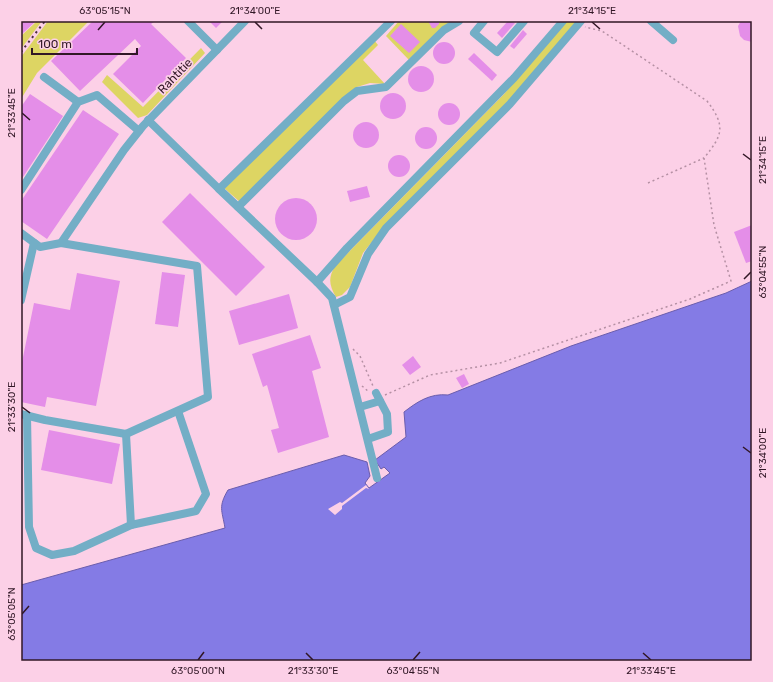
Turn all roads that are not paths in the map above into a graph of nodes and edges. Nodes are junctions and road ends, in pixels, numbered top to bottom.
1 (188, 21) edge
2 (245, 21) edge
3 (391, 21) edge
4 (459, 21) edge
5 (484, 21) edge
6 (524, 21) edge
7 (562, 21) edge
8 (651, 21) edge
9 (579, 23) edge
10 (673, 40) dead end
11 (217, 50) junction
12 (44, 77) dead end
13 (78, 102) junction
14 (148, 120) junction
15 (139, 131) junction
16 (219, 189) junction
17 (21, 190) edge
18 (238, 207) junction
19 (21, 233) edge
20 (34, 243) junction
21 (62, 243) junction
22 (317, 282) junction
23 (21, 300) edge
24 (334, 305) junction
25 (376, 393) road end
26 (380, 401) junction
27 (360, 407) junction
28 (178, 411) junction
29 (24, 414) edge
30 (126, 434) junction
31 (368, 439) junction
32 (377, 478) dead end
33 (25, 515) edge
34 (131, 525) junction

1 - 11 street
2 - 11 street, Rahtitie
3 - 16 street
4 - 18 street
5 - 6 street
7 - 22 street
8 - 10 street
9 - 24 street
11 - 14 street, Rahtitie
12 - 13 street
13 - 15 street
13 - 17 street
14 - 15 street, Rahtitie
14 - 16 street
15 - 21 street, Rahtitie
16 - 18 street
18 - 22 street
19 - 20 street
20 - 21 street
20 - 23 street
21 - 28 street
22 - 24 street
24 - 27 street
25 - 26 street
26 - 27 street
26 - 31 street
27 - 31 street
28 - 30 street
28 - 34 street
29 - 30 street
29 - 33 street
30 - 34 street
31 - 32 street
33 - 34 street

